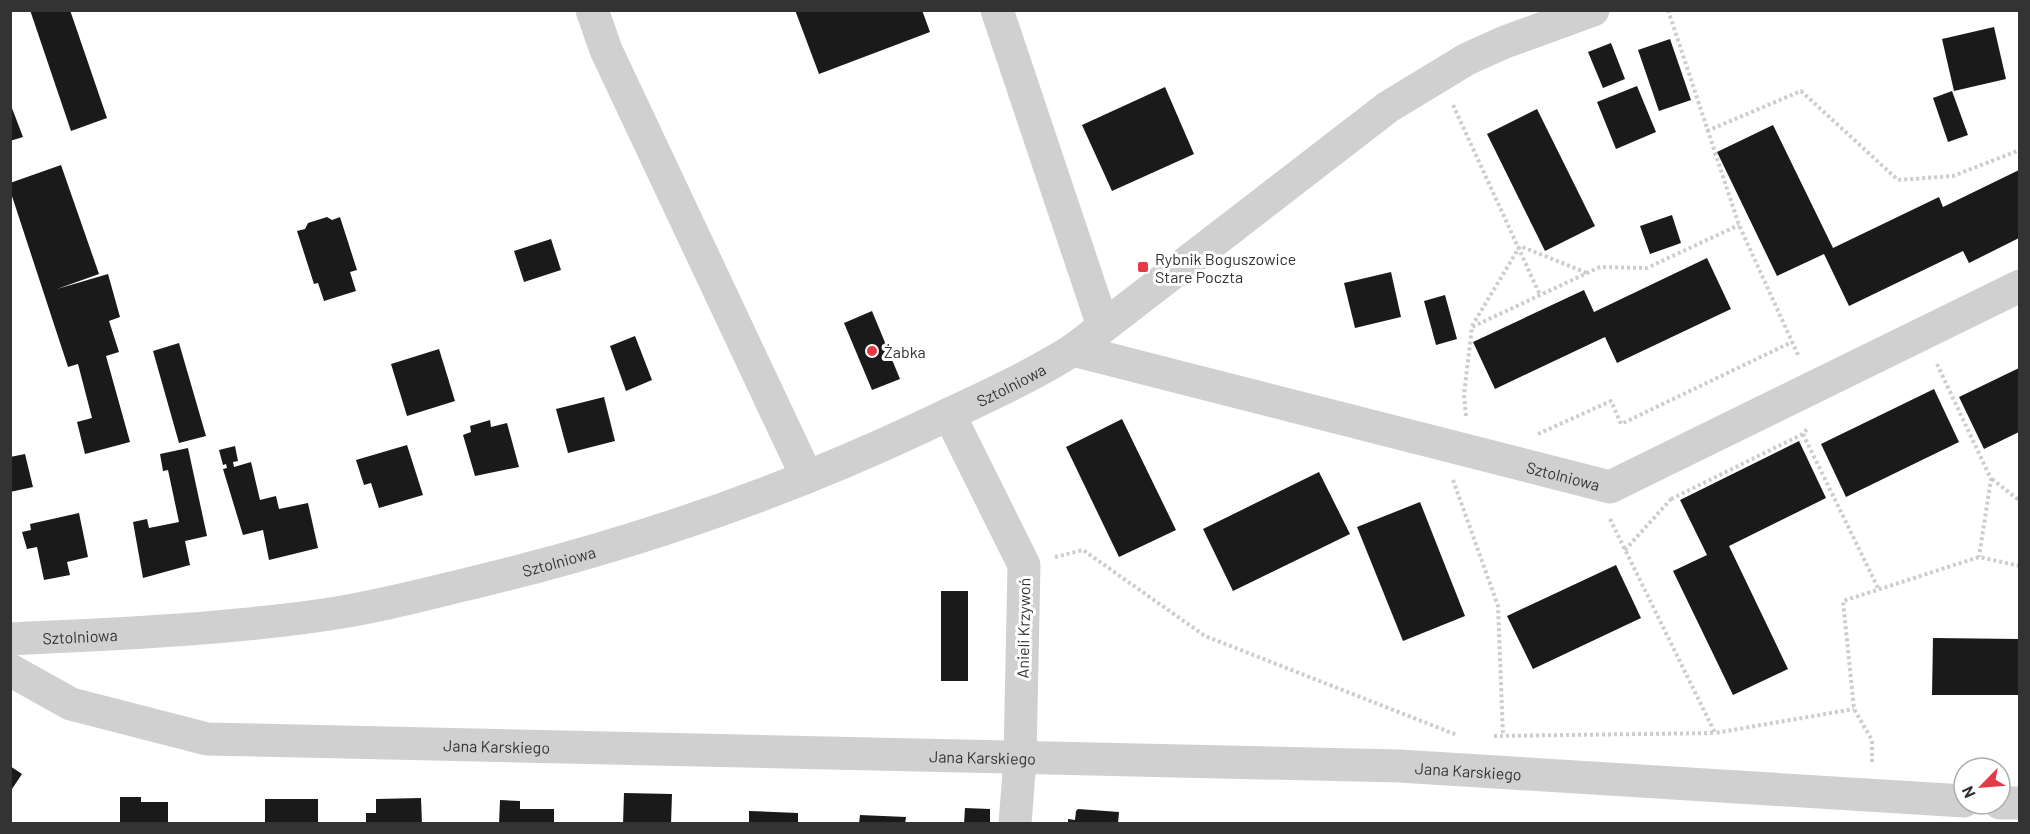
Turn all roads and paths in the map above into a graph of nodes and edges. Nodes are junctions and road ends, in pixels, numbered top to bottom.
1 (592, 10) edge
2 (997, 10) edge
3 (1593, 10) edge
4 (1668, 10) edge
5 (1439, 75) junction
6 (1707, 131) junction
7 (2019, 150) edge
8 (1739, 225) junction
9 (1520, 246) junction
10 (1587, 273) junction
11 (2019, 286) edge
12 (1540, 295) junction
13 (1103, 327) junction
14 (1472, 327) junction
15 (1792, 342) junction
16 (1073, 350) junction
17 (1934, 360) dead end
18 (1814, 387) junction
19 (949, 414) junction
20 (1534, 435) dead end
21 (1803, 435) dead end
22 (1453, 446) junction
23 (1655, 465) junction
24 (807, 477) junction
25 (1991, 479) junction
26 (1592, 482) junction
27 (2019, 501) edge
28 (1625, 550) junction
29 (1979, 557) junction
30 (1024, 565) junction
31 (2019, 566) edge
32 (1879, 590) junction
33 (10, 639) edge
34 (10, 670) edge
35 (1854, 709) junction
36 (1715, 733) junction
37 (1460, 736) dead end
38 (1492, 736) dead end
39 (1503, 736) junction
40 (1020, 759) junction
41 (1871, 795) junction
42 (1952, 800) edge
43 (1015, 824) edge

1 - 24 street
2 - 13 street
3 - 5 street, Sztolniowa
4 - 6 path
5 - 9 path
5 - 13 street, Sztolniowa
6 - 7 path
6 - 8 path
8 - 10 path
8 - 15 path
9 - 10 path
9 - 12 path
9 - 14 path
10 - 12 path
11 - 18 street, Sztolniowa
12 - 14 path
13 - 16 street, Sztolniowa
14 - 22 path
15 - 18 path
15 - 20 path
16 - 19 street, Sztolniowa
16 - 22 street, Sztolniowa
17 - 25 path
18 - 23 street, Sztolniowa
19 - 24 street, Sztolniowa
19 - 30 street, Anieli Krzywoń
21 - 32 path
22 - 26 street, Sztolniowa
22 - 39 path
23 - 26 street, Sztolniowa
23 - 28 path
24 - 33 street, Sztolniowa
25 - 27 path
25 - 29 path
26 - 28 path
28 - 36 path
29 - 31 path
29 - 32 path
30 - 37 path
30 - 40 street, Anieli Krzywoń
32 - 35 path
34 - 40 street, Jana Karskiego
35 - 36 path
35 - 41 path
36 - 39 path
38 - 39 path
40 - 41 street, Jana Karskiego
40 - 43 street, Anieli Krzywoń
41 - 42 street, Jana Karskiego

